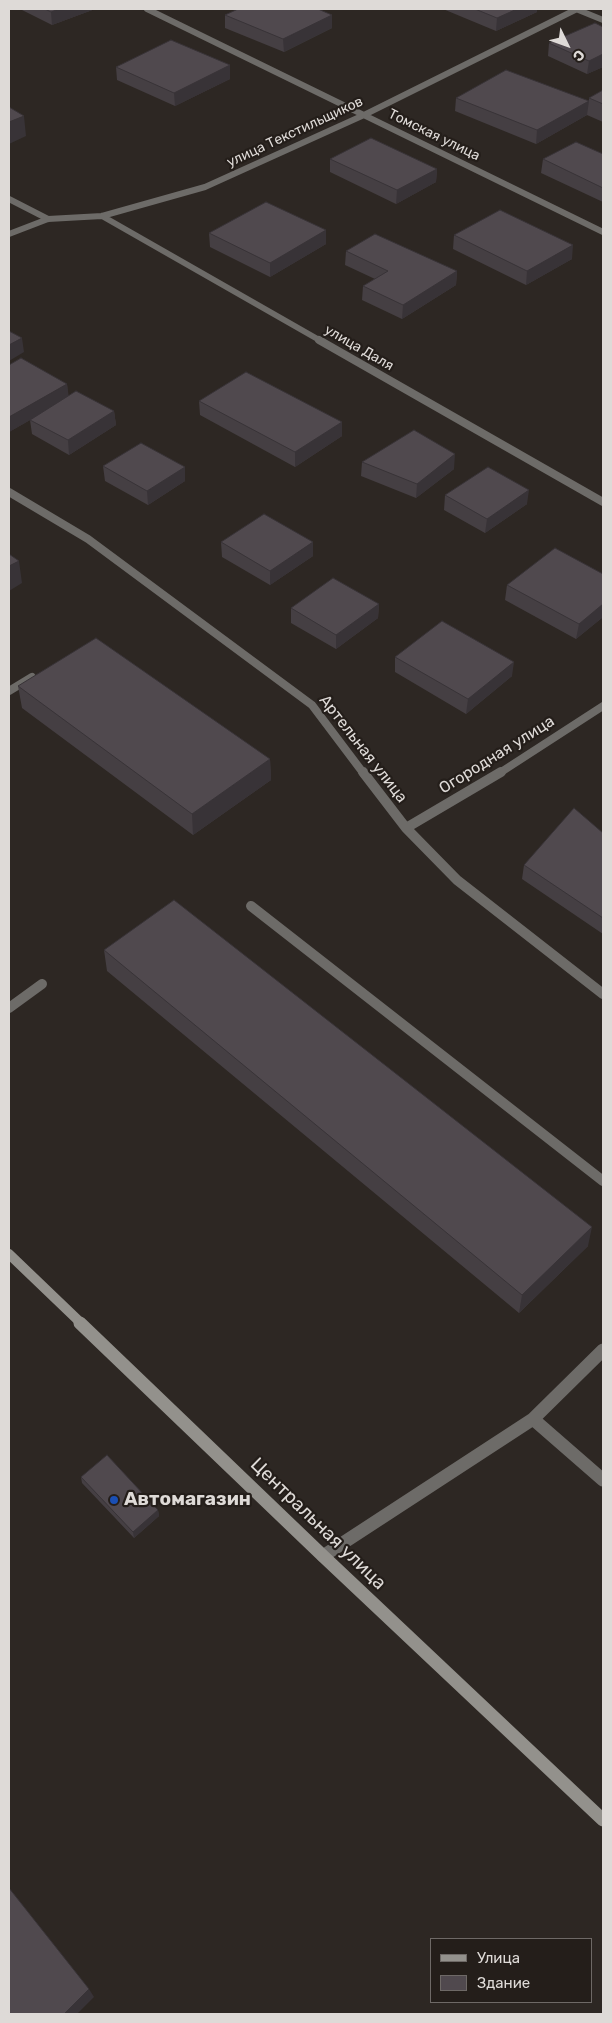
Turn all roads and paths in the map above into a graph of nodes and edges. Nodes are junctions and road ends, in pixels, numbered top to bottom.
1 (147, 9) edge
2 (576, 9) edge
3 (603, 20) edge
4 (364, 115) junction
5 (9, 199) edge
6 (102, 216) junction
7 (48, 220) junction
8 (603, 232) edge
9 (9, 234) edge
10 (9, 492) edge
11 (603, 502) edge
12 (32, 677) edge
13 (9, 691) edge
14 (603, 706) edge
15 (406, 828) junction
16 (251, 906) dead end
17 (42, 984) dead end
18 (603, 994) edge
19 (9, 1008) edge
20 (603, 1181) edge
21 (9, 1254) edge
22 (603, 1350) edge
23 (533, 1419) junction
24 (603, 1480) edge
25 (323, 1556) junction
26 (603, 1820) edge

1 - 4 street, Томская улица
2 - 3 street
2 - 4 street, улица Текстильщиков
4 - 6 street, улица Текстильщиков
4 - 8 street, Томская улица
5 - 7 street
6 - 7 street, улица Текстильщиков
6 - 11 street, улица Даля
7 - 9 street, улица Текстильщиков
10 - 15 street, Артельная улица
12 - 13 street
14 - 15 street, Огородная улица
15 - 18 street, Артельная улица
16 - 20 street
17 - 19 street
21 - 25 street, Центральная улица
22 - 23 street
23 - 24 street
23 - 25 street
25 - 26 street, Центральная улица

